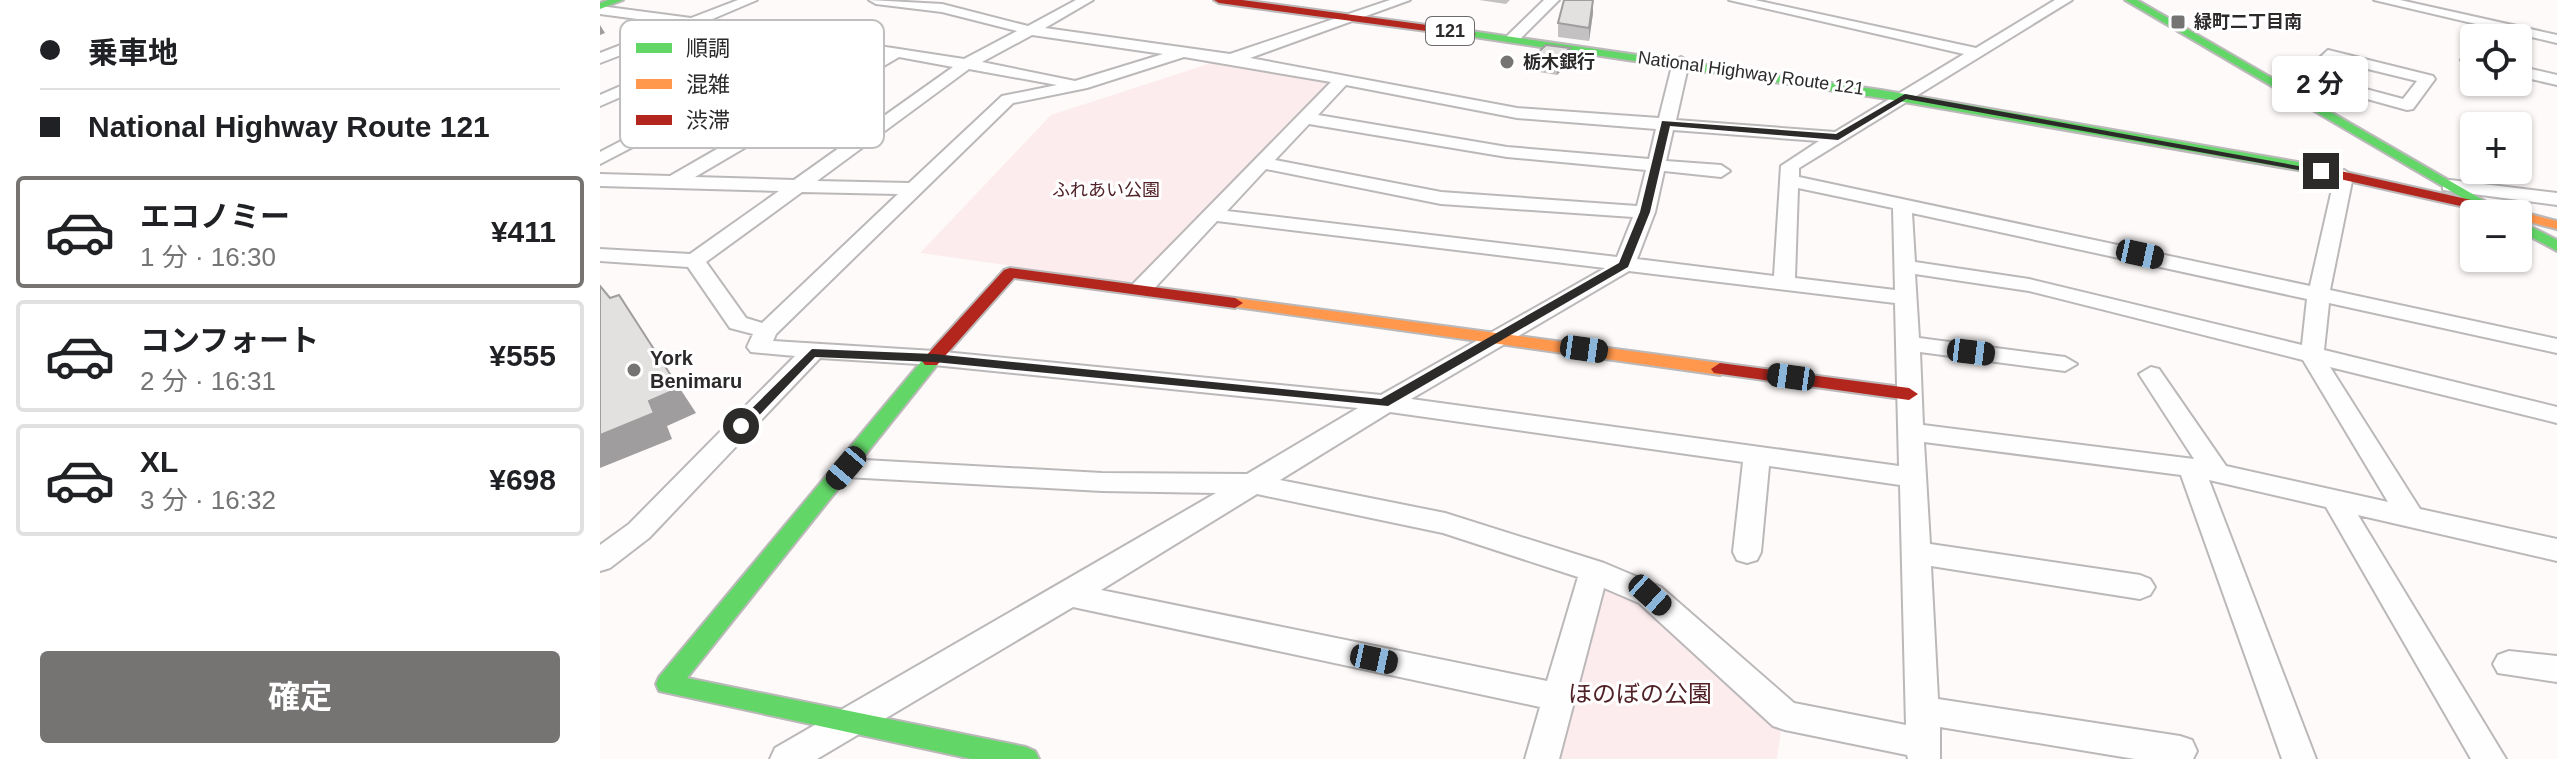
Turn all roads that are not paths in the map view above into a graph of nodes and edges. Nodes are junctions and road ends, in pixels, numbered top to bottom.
1 (618, 0) edge
2 (750, 0) edge
3 (876, 0) edge
4 (1086, 0) edge
5 (1219, 0) edge
6 (1403, 0) edge
7 (1552, 0) edge
8 (1736, 0) edge
9 (2065, 0) edge
10 (2130, 0) edge
11 (2381, 0) edge
12 (600, 8) edge
13 (1350, 17) junction
14 (673, 20) edge
15 (699, 20) edge
16 (1028, 30) junction
17 (1512, 39) junction
18 (2557, 39) edge
19 (884, 49) edge
20 (620, 50) edge
21 (898, 51) junction
22 (1183, 52) junction
23 (1975, 52) junction
24 (600, 58) edge
25 (884, 59) edge
26 (1232, 59) junction
27 (1681, 62) junction
28 (967, 64) junction
29 (2532, 74) edge
30 (2307, 78) junction
31 (1343, 79) junction
32 (2557, 80) edge
33 (1081, 85) junction
34 (620, 92) edge
35 (2291, 93) junction
36 (1905, 96) junction
37 (600, 101) edge
38 (1304, 118) junction
39 (1666, 123) junction
40 (884, 124) edge
41 (1838, 137) junction
42 (621, 148) edge
43 (731, 148) edge
44 (851, 148) edge
45 (600, 159) edge
46 (1261, 163) junction
47 (1655, 166) junction
48 (1721, 171) dead end
49 (2344, 176) junction
50 (600, 180) edge
51 (1788, 180) junction
52 (671, 183) junction
53 (799, 186) junction
54 (2450, 186) junction
55 (910, 189) junction
56 (2557, 199) edge
57 (2474, 200) edge
58 (1902, 203) junction
59 (2460, 203) edge
60 (1645, 212) junction
61 (1212, 215) junction
62 (2532, 218) edge
63 (2557, 225) edge
64 (2532, 232) edge
65 (2557, 246) edge
66 (600, 255) edge
67 (694, 261) junction
68 (1624, 265) junction
69 (1908, 267) junction
70 (1784, 283) junction
71 (1141, 289) junction
72 (2319, 292) junction
73 (1907, 298) junction
74 (766, 331) junction
75 (1495, 337) junction
76 (1908, 344) junction
77 (2557, 346) edge
78 (812, 353) junction
79 (2312, 356) junction
80 (934, 358) junction
81 (2065, 364) dead end
82 (2151, 374) dead end
83 (1909, 394) junction
84 (1383, 403) junction
85 (2557, 415) edge
86 (1910, 432) junction
87 (1757, 454) junction
88 (846, 468) junction
89 (2204, 470) junction
90 (1911, 477) junction
91 (1254, 484) junction
92 (2336, 501) junction
93 (2411, 517) junction
94 (2557, 550) edge
95 (1747, 552) dead end
96 (1915, 553) junction
97 (600, 560) edge
98 (1594, 571) junction
99 (2140, 587) dead end
100 (1069, 595) junction
101 (2509, 664) dead end
102 (2557, 669) edge
103 (1557, 697) junction
104 (848, 723) junction
105 (1923, 737) edge
106 (2180, 751) dead end
107 (787, 759) edge
108 (1026, 759) edge
109 (1542, 759) edge
110 (2299, 759) edge
111 (2489, 759) edge

1 - 12 main road
2 - 15 street
3 - 16 street
4 - 16 street
5 - 13 main road, National Highway Route 121 / 121
6 - 13 street
7 - 17 street
8 - 23 street
9 - 23 street
10 - 35 main road
11 - 18 street
12 - 14 street
13 - 17 main road, National Highway Route 121 / 121
13 - 26 street
16 - 22 street
16 - 28 street
17 - 27 main road, National Highway Route 121 / 121
19 - 21 street
20 - 24 street
21 - 25 street
21 - 28 street
22 - 26 street
22 - 33 street
23 - 36 street
26 - 31 street
27 - 36 main road, National Highway Route 121 / 121
27 - 39 street
28 - 33 street
28 - 40 street
29 - 32 street
30 - 30 street
30 - 35 street
31 - 38 street
31 - 39 street
33 - 55 street
34 - 37 street
35 - 54 main road
36 - 41 street
36 - 49 main road, National Highway Route 121 / 121
38 - 46 street
38 - 47 street
39 - 41 street
39 - 47 street
41 - 51 street
42 - 45 street
43 - 52 street
44 - 53 street
46 - 60 street
46 - 61 street
47 - 48 street
47 - 60 street
49 - 59 main road, National Highway Route 121 / 121
49 - 72 street
50 - 52 street
51 - 58 street
51 - 70 street
52 - 53 street
53 - 55 street
53 - 67 street
54 - 56 street
54 - 57 main road
55 - 74 street
58 - 69 street
58 - 72 street
60 - 68 street
61 - 68 street
61 - 71 street
62 - 63 main road, National Highway Route 121 / 121
64 - 65 main road
66 - 67 street
67 - 74 street
68 - 70 street
68 - 75 street
69 - 73 street
69 - 79 street
70 - 73 street
71 - 75 main road
71 - 80 main road
72 - 77 street
72 - 79 street
73 - 76 street
74 - 78 street
75 - 83 main road
75 - 84 street
76 - 81 street
76 - 83 street
78 - 80 street
78 - 97 street
79 - 85 street
79 - 93 street
80 - 84 street
80 - 88 main road
82 - 89 street
83 - 86 street
84 - 87 street
84 - 91 street
86 - 89 street
86 - 90 street
87 - 90 street
87 - 95 street
88 - 91 street
88 - 104 main road
89 - 92 street
89 - 110 street
90 - 96 street
91 - 98 street
91 - 100 street
92 - 93 street
92 - 111 street
93 - 94 street
96 - 99 street
96 - 105 street
98 - 103 street
98 - 105 street
100 - 103 street
100 - 104 street
101 - 102 street
103 - 109 street
104 - 107 street
104 - 108 main road
105 - 106 street

